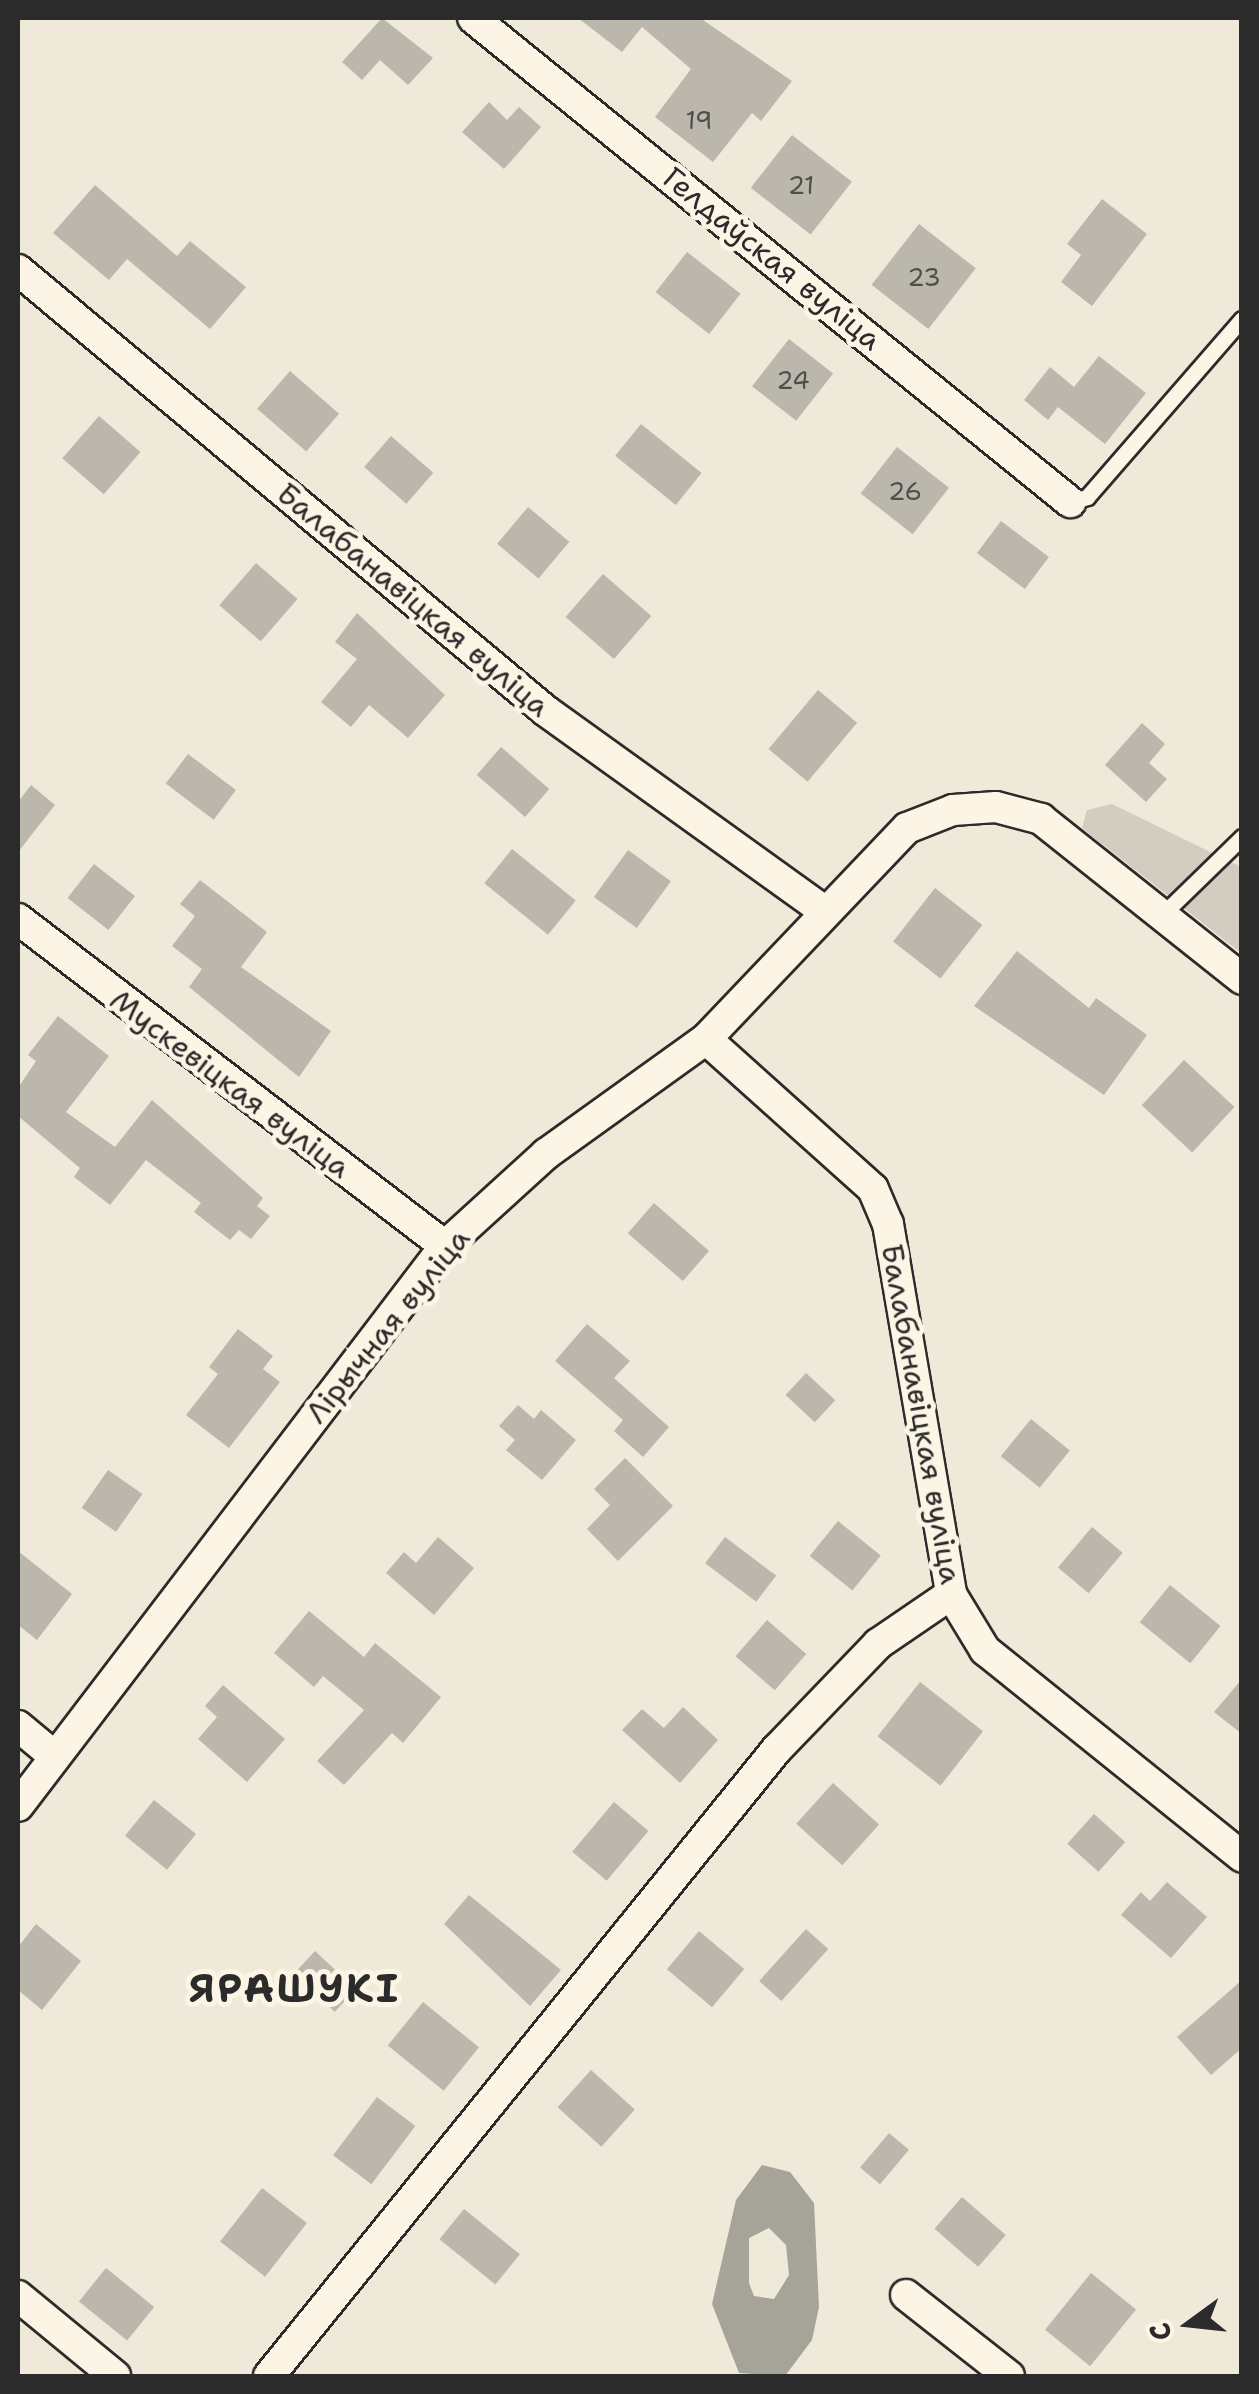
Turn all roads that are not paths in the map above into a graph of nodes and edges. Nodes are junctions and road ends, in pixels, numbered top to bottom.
1 (474, 18) edge
2 (18, 270) edge
3 (1242, 319) edge
4 (1070, 502) joint
5 (1242, 837) edge
6 (824, 910) junction
7 (1162, 915) junction
8 (18, 919) edge
9 (1242, 979) edge
10 (706, 1039) junction
11 (445, 1246) junction
12 (951, 1594) junction
13 (18, 1726) edge
14 (54, 1756) junction
15 (18, 1806) edge
16 (1242, 1858) edge
17 (906, 2294) dead end
18 (18, 2296) edge
19 (115, 2376) edge
20 (269, 2376) edge
21 (1009, 2376) edge

1 - 4 street, Гелдаўская вуліца
2 - 6 street, Балабанавіцкая вуліца
3 - 4 lane
5 - 7 lane
6 - 7 street, Лірычная вуліца
6 - 10 street, Лірычная вуліца
7 - 9 street, Лірычная вуліца
8 - 11 street, Мускевіцкая вуліца
10 - 11 street, Лірычная вуліца
10 - 12 street, Балабанавіцкая вуліца
11 - 14 street, Лірычная вуліца
12 - 16 street, Балабанавіцкая вуліца
12 - 20 street
13 - 14 street
14 - 15 street, Лірычная вуліца
17 - 21 street
18 - 19 street

